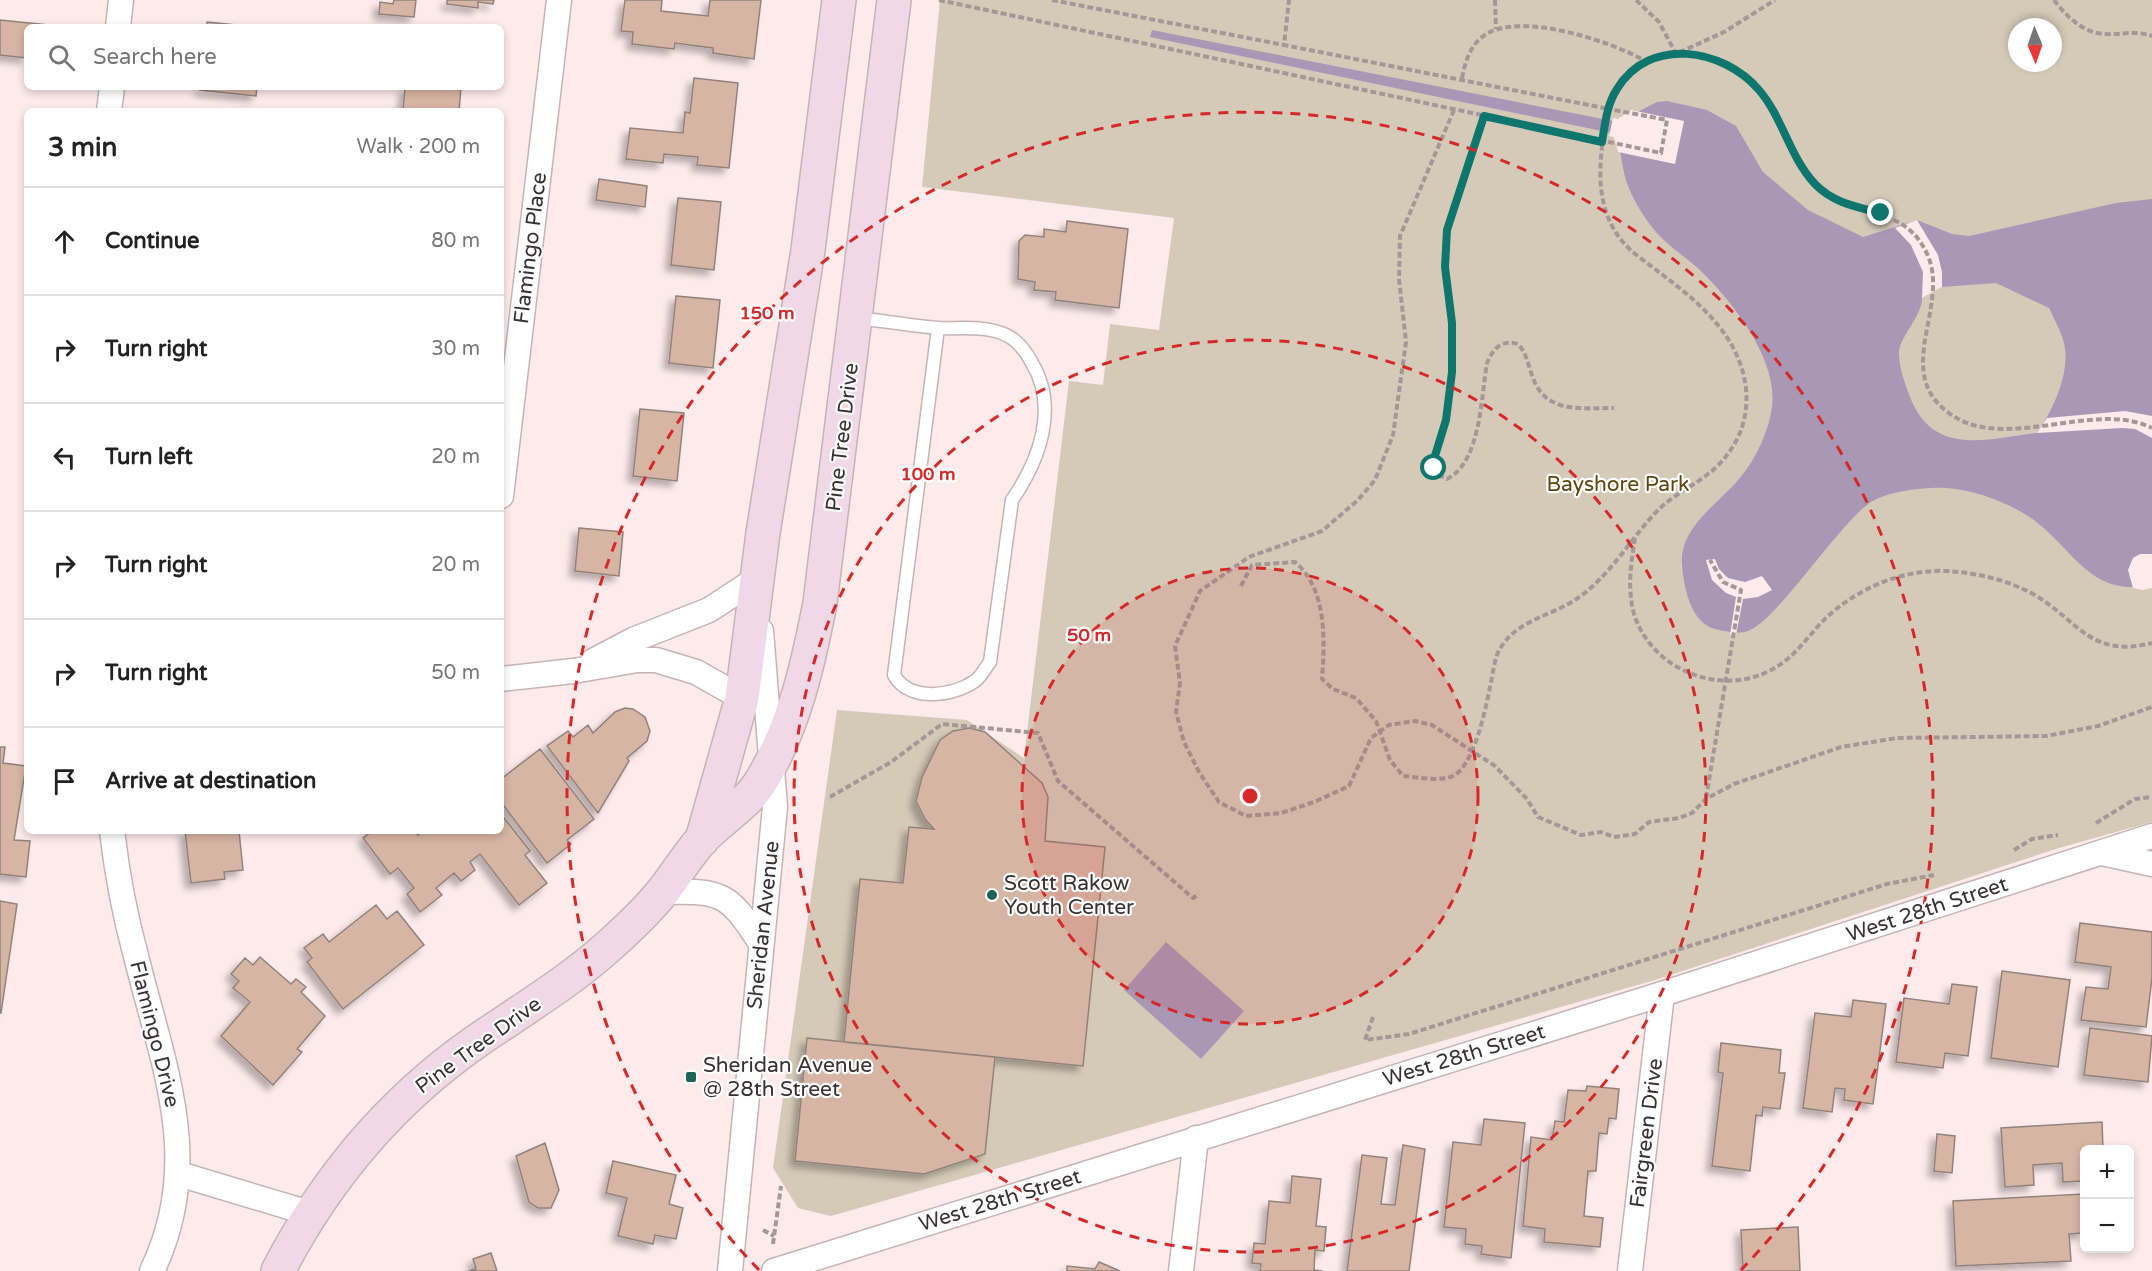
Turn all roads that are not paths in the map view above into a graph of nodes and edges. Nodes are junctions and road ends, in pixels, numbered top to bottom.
1 (121, 0) edge
2 (559, 0) edge
3 (839, 0) edge
4 (894, 0) edge
5 (118, 24) edge
6 (112, 90) edge
7 (109, 108) edge
8 (856, 318) junction
9 (938, 328) junction
10 (504, 470) edge
11 (758, 578) junction
12 (573, 671) junction
13 (504, 679) edge
14 (742, 698) junction
15 (770, 765) junction
16 (113, 834) edge
17 (2152, 836) edge
18 (702, 840) junction
19 (2100, 853) junction
20 (2152, 864) edge
21 (662, 892) junction
22 (760, 942) junction
23 (1662, 994) junction
24 (1196, 1138) junction
25 (179, 1174) junction
26 (309, 1213) junction
27 (773, 1262) edge
28 (152, 1271) edge
29 (278, 1271) edge
30 (730, 1271) edge
31 (1181, 1271) edge
32 (1630, 1271) edge

1 - 5 street
2 - 10 street, Flamingo Place
3 - 11 main road, Pine Tree Drive
4 - 8 main road, Pine Tree Drive
6 - 7 street
8 - 9 lane
8 - 15 main road, Pine Tree Drive
9 - 9 lane
11 - 12 street
11 - 14 main road, Pine Tree Drive
11 - 15 street, Sheridan Avenue
12 - 13 street
12 - 14 street
14 - 18 main road, Pine Tree Drive
15 - 18 main road, Pine Tree Drive
15 - 22 street, Sheridan Avenue
16 - 25 street, Flamingo Drive
17 - 19 street, West 28th Street
18 - 21 main road, Pine Tree Drive
19 - 20 street
19 - 23 street, West 28th Street
21 - 22 street
21 - 26 main road, Pine Tree Drive
22 - 30 street, Sheridan Avenue
23 - 24 street, West 28th Street
23 - 32 street, Fairgreen Drive
24 - 27 street, West 28th Street
24 - 31 street
25 - 26 street
25 - 28 street, Flamingo Drive
26 - 29 main road, Pine Tree Drive

